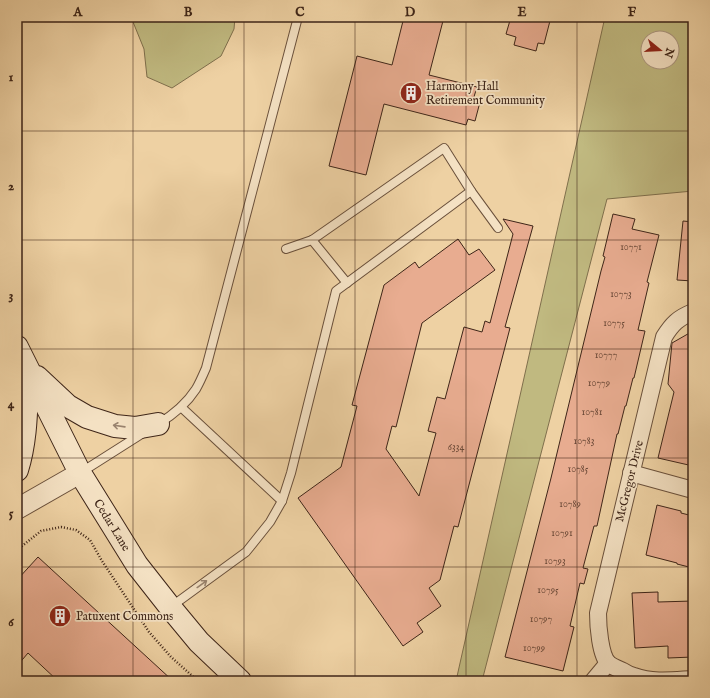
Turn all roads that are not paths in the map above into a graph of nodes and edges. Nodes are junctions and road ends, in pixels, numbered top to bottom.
1 (298, 17) edge
2 (471, 191) junction
3 (498, 228) dead end
4 (312, 240) junction
5 (286, 249) dead end
6 (347, 283) junction
7 (693, 312) edge
8 (17, 347) edge
9 (28, 368) junction
10 (181, 407) junction
11 (158, 424) junction
12 (17, 470) edge
13 (80, 473) junction
14 (631, 473) junction
15 (693, 490) edge
16 (282, 501) junction
17 (17, 510) edge
18 (170, 607) junction
19 (608, 664) junction
20 (693, 679) edge
21 (240, 681) edge
22 (593, 681) edge

1 - 10 lane
2 - 3 lane
2 - 4 lane
2 - 6 lane
4 - 5 lane
4 - 6 lane
6 - 16 lane
7 - 14 street, McGregor Drive
8 - 9 main road, Cedar Lane
11 -> 9 main road
9 - 12 main road
9 - 13 main road, Cedar Lane
10 - 11 lane
10 - 16 lane
11 - 13 lane
13 - 17 street
13 - 18 main road, Cedar Lane
14 - 15 street
14 - 19 street, McGregor Drive
18 -> 16 lane
18 - 21 main road, Cedar Lane
19 - 20 street
19 - 22 street

